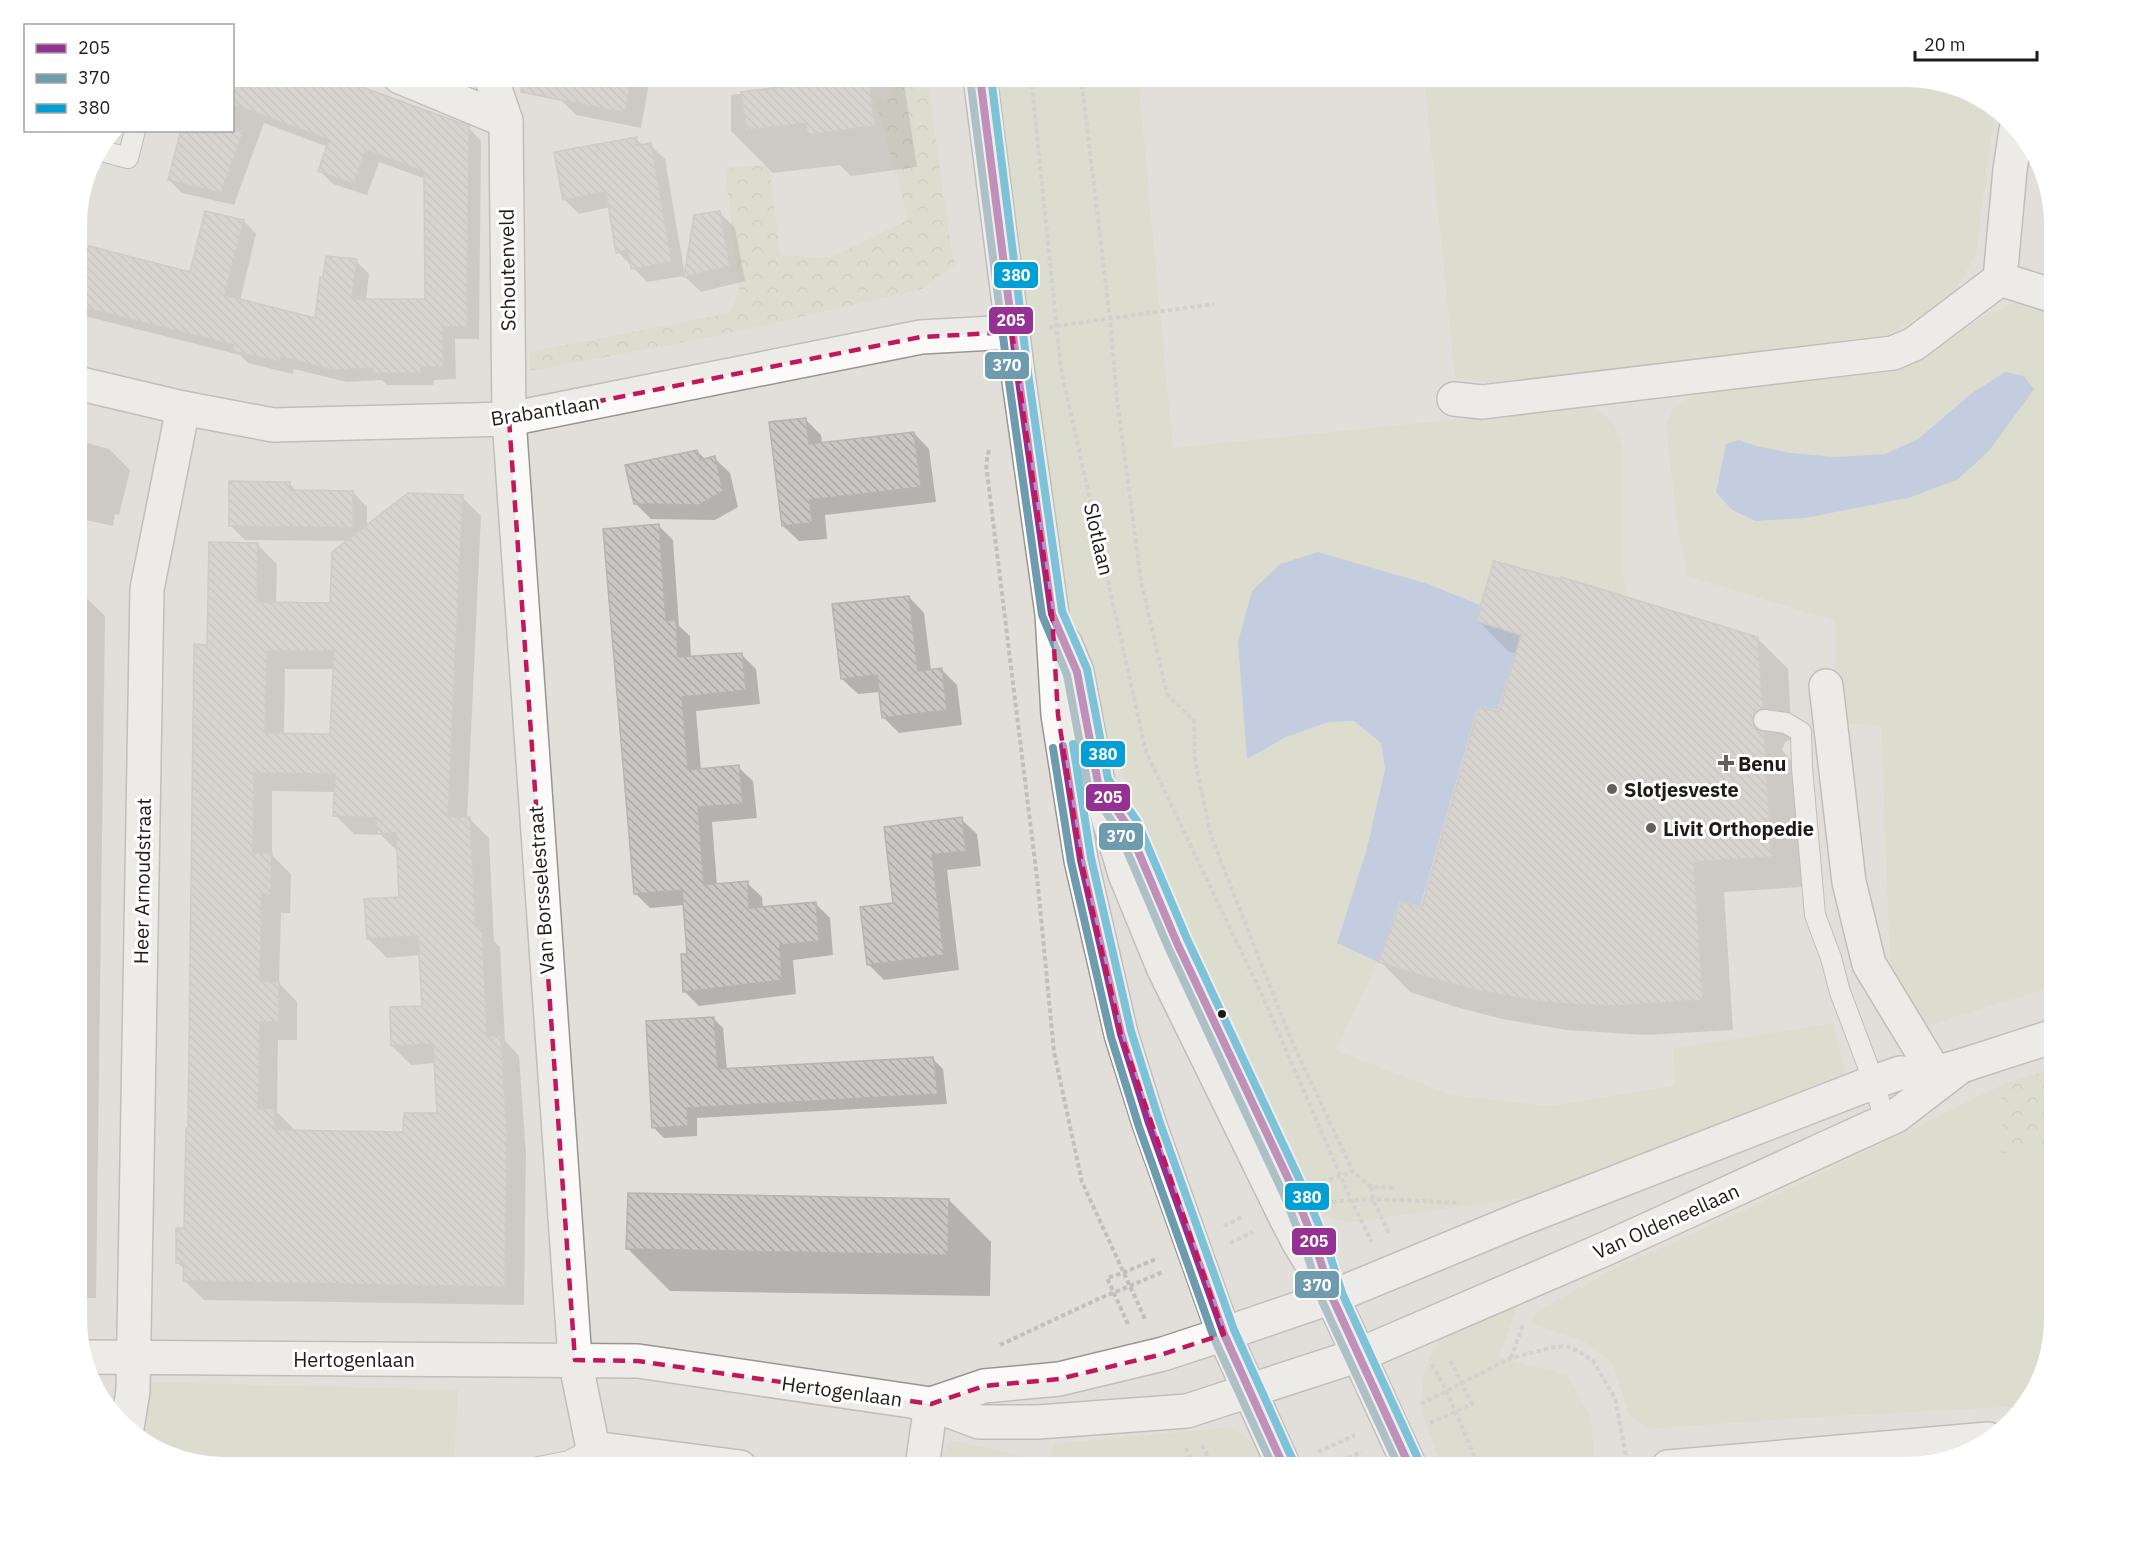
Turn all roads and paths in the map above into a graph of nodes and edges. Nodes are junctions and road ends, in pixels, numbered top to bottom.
1 (426, 87) edge
2 (495, 87) edge
3 (981, 87) edge
4 (1032, 87) edge
5 (1082, 87) edge
6 (506, 121) junction
7 (134, 132) edge
8 (2015, 140) edge
9 (107, 152) edge
10 (2000, 279) junction
11 (2044, 293) edge
12 (1214, 304) dead end
13 (1110, 319) junction
14 (1057, 327) junction
15 (1012, 332) junction
16 (87, 385) edge
17 (1454, 399) dead end
18 (183, 408) junction
19 (509, 419) junction
20 (1052, 614) junction
21 (1826, 686) dead end
22 (1764, 720) dead end
23 (2044, 1039) edge
24 (1948, 1069) junction
25 (1874, 1082) junction
26 (1885, 1121) junction
27 (1395, 1188) dead end
28 (1351, 1200) junction
29 (1467, 1203) dead end
30 (1294, 1214) junction
31 (1196, 1258) junction
32 (1389, 1274) junction
33 (1332, 1297) junction
34 (1415, 1330) junction
35 (1224, 1334) junction
36 (994, 1348) dead end
37 (1359, 1355) junction
38 (93, 1357) edge
39 (133, 1358) junction
40 (575, 1360) junction
41 (1250, 1391) junction
42 (1447, 1392) junction
43 (931, 1404) junction
44 (129, 1418) edge
45 (1388, 1420) junction
46 (1973, 1440) edge
47 (593, 1448) junction
48 (577, 1457) edge
49 (663, 1457) edge
50 (923, 1457) edge
51 (1295, 1457) edge
52 (1307, 1457) edge
53 (1405, 1457) edge
54 (1475, 1457) edge
55 (1626, 1457) edge
56 (1782, 1457) edge

1 - 6 street
2 - 6 street, Schoutenveld
3 - 15 street
4 - 14 path, Slotlaan
5 - 13 path
6 - 19 street, Schoutenveld
7 - 9 lane
8 - 10 street
10 - 11 street
10 - 17 street
12 - 13 path
13 - 14 path
13 - 27 path
14 - 15 path
14 - 28 path, Slotlaan
15 - 19 street, Brabantlaan
15 - 20 street
16 - 18 street, Brabantlaan
18 - 19 street, Brabantlaan
18 - 39 street, Heer Arnoudstraat
19 - 40 street, Van Borsselestraat
20 - 30 street
20 - 31 street
21 - 24 street
22 - 25 lane
23 - 24 street, Van Oldeneellaan
24 - 25 street, Van Oldeneellaan
24 - 26 street, Van Oldeneellaan
25 - 26 lane
25 - 32 street, Van Oldeneellaan
26 - 34 street, Van Oldeneellaan
28 - 29 path
28 - 30 path
28 - 32 path, Slotlaan
30 - 31 path
30 - 33 street
31 - 35 street
31 - 36 path
32 - 33 street, Van Oldeneellaan
33 - 35 street, Hertogenlaan
33 - 37 street
34 - 37 street, Van Oldeneellaan
34 - 42 path
35 - 41 street
35 - 43 street, Hertogenlaan
37 - 41 street, Hertogenlaan
37 - 45 street
38 - 39 street, Hertogenlaan
39 - 40 street, Hertogenlaan
39 - 44 street
40 - 43 street, Hertogenlaan
40 - 47 street
41 - 43 street, Hertogenlaan
41 - 51 street
42 - 45 path
42 - 54 path
42 - 55 path
43 - 50 street, Hertogenlaan
45 - 52 path
45 - 53 street
46 - 56 street
47 - 48 lane
47 - 49 street

